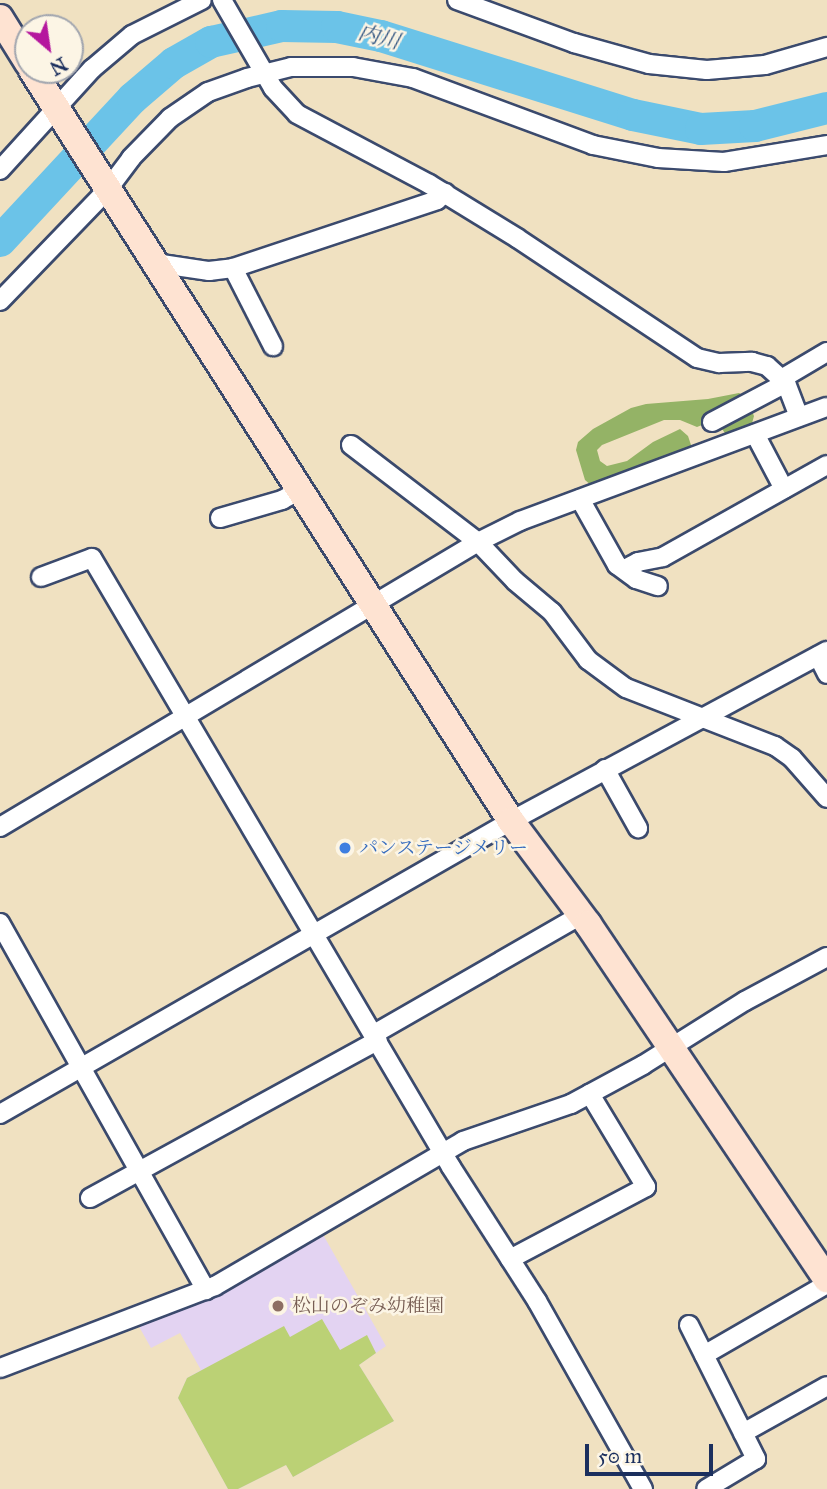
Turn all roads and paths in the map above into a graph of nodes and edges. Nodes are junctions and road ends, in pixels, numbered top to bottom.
1 (202, 0) edge
2 (222, 0) edge
3 (457, 0) edge
4 (0, 18) edge
5 (14, 40) edge
6 (827, 47) edge
7 (263, 71) junction
8 (41, 84) edge
9 (57, 110) junction
10 (827, 145) edge
11 (0, 170) edge
12 (106, 186) junction
13 (445, 193) junction
14 (155, 263) junction
15 (233, 268) junction
16 (0, 301) edge
17 (273, 346) dead end
18 (827, 352) edge
19 (784, 381) junction
20 (827, 407) edge
21 (799, 418) junction
22 (712, 422) dead end
23 (755, 434) junction
24 (351, 445) dead end
25 (827, 465) edge
26 (783, 489) junction
27 (300, 490) junction
28 (580, 499) junction
29 (220, 518) dead end
30 (478, 542) junction
31 (625, 569) junction
32 (41, 577) dead end
33 (658, 586) dead end
34 (372, 604) junction
35 (822, 654) edge
36 (827, 674) edge
37 (185, 717) junction
38 (698, 718) junction
39 (605, 769) junction
40 (827, 798) edge
41 (511, 821) junction
42 (0, 827) edge
43 (638, 828) dead end
44 (581, 915) junction
45 (0, 923) edge
46 (315, 933) junction
47 (827, 957) edge
48 (376, 1037) junction
49 (672, 1046) junction
50 (81, 1068) junction
51 (590, 1094) junction
52 (0, 1114) edge
53 (443, 1153) junction
54 (139, 1171) junction
55 (90, 1198) dead end
56 (510, 1259) junction
57 (826, 1278) edge
58 (206, 1290) junction
59 (689, 1325) dead end
60 (704, 1355) junction
61 (0, 1368) edge
62 (827, 1387) edge
63 (743, 1433) junction
64 (643, 1489) edge
65 (706, 1489) edge

1 - 9 street
2 - 7 street
3 - 6 street
4 - 5 street
7 - 10 street
7 - 12 street
7 - 13 street
8 - 9 street
9 - 11 street
9 - 12 street
12 - 14 street
12 - 16 street
13 - 15 street
13 - 19 street
14 - 15 street
14 - 27 street
15 - 17 street
18 - 19 street
19 - 21 street
19 - 22 street
20 - 21 street
21 - 23 street
23 - 26 street
23 - 28 street
24 - 30 street
25 - 26 street
26 - 31 street
27 - 29 street
27 - 34 street
28 - 30 street
28 - 31 street
30 - 34 street
30 - 38 street
31 - 33 street
32 - 37 street
34 - 37 street
34 - 41 street
35 - 36 street
35 - 38 street
37 - 42 street
37 - 46 street
38 - 39 street
38 - 40 street
39 - 41 street
39 - 43 street
41 - 44 street
41 - 46 street
44 - 48 street
44 - 49 street
45 - 50 street
46 - 48 street
46 - 50 street
47 - 49 street
48 - 53 street
48 - 54 street
49 - 51 street
49 - 57 street
50 - 52 street
50 - 54 street
51 - 53 street
51 - 56 street
53 - 56 street
53 - 58 street
54 - 55 street
54 - 58 street
56 - 64 street
57 - 60 street
58 - 61 street
59 - 60 street
60 - 63 street
62 - 63 street
63 - 65 street

